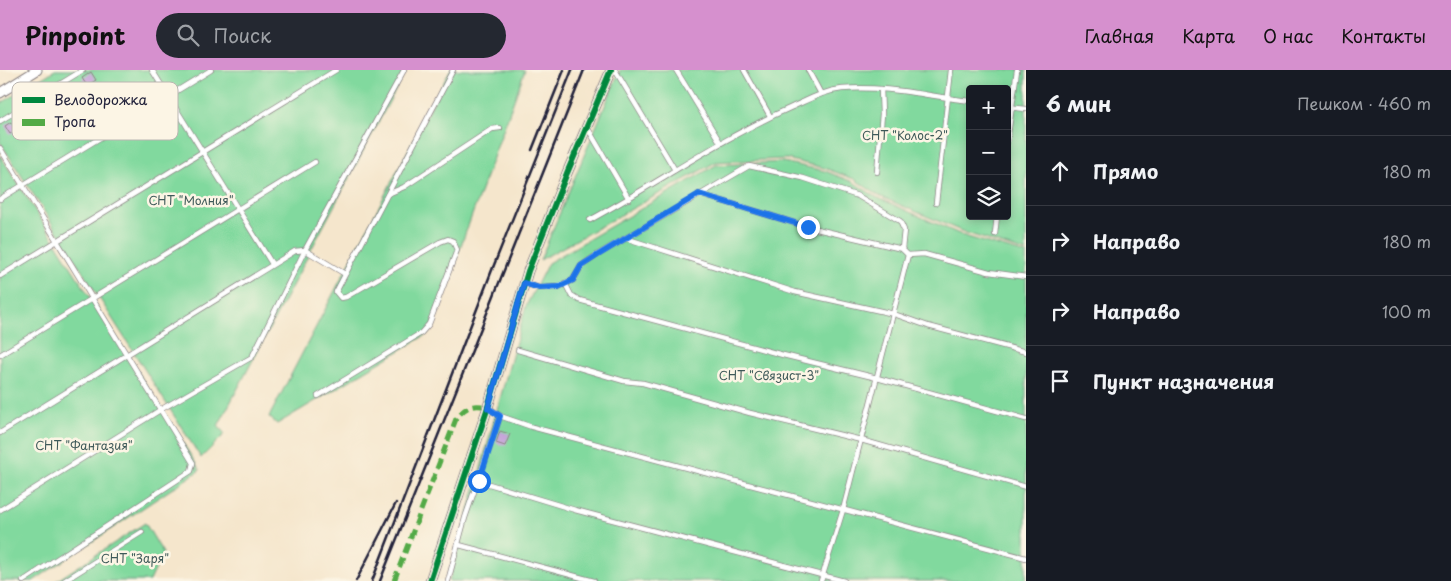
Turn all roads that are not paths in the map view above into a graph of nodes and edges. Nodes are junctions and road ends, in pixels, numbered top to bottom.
1 (37, 70) edge
2 (83, 70) edge
3 (152, 70) edge
4 (210, 70) edge
5 (336, 70) edge
6 (404, 70) edge
7 (453, 70) edge
8 (613, 70) edge
9 (676, 70) edge
10 (744, 70) edge
11 (808, 70) edge
12 (951, 70) edge
13 (1017, 70) edge
14 (18, 82) edge
15 (63, 82) edge
16 (159, 82) edge
17 (12, 86) edge
18 (881, 89) junction
19 (178, 90) edge
20 (0, 93) edge
21 (820, 94) junction
22 (948, 98) junction
23 (966, 101) edge
24 (1011, 102) edge
25 (1011, 107) edge
26 (1026, 109) edge
27 (178, 112) edge
28 (12, 114) edge
29 (770, 116) junction
30 (0, 121) edge
31 (587, 127) junction
32 (500, 128) dead end
33 (97, 140) edge
34 (720, 142) junction
35 (0, 148) edge
36 (203, 152) junction
37 (316, 162) dead end
38 (676, 170) junction
39 (877, 172) dead end
40 (24, 185) junction
41 (388, 194) junction
42 (699, 194) junction
43 (0, 199) edge
44 (629, 199) junction
45 (936, 202) dead end
46 (238, 208) junction
47 (590, 220) dead end
48 (997, 220) edge
49 (995, 234) dead end
50 (625, 238) junction
51 (59, 242) junction
52 (902, 249) junction
53 (305, 250) junction
54 (908, 256) junction
55 (272, 264) junction
56 (345, 274) junction
57 (0, 276) edge
58 (1026, 277) edge
59 (524, 283) junction
60 (565, 283) junction
61 (92, 299) junction
62 (894, 314) junction
63 (518, 350) dead end
64 (1026, 352) edge
65 (0, 355) edge
66 (126, 355) junction
67 (877, 378) junction
68 (318, 396) dead end
69 (488, 408) junction
70 (160, 410) junction
71 (500, 416) junction
72 (1026, 419) edge
73 (0, 433) edge
74 (861, 440) junction
75 (479, 481) junction
76 (1026, 487) edge
77 (0, 510) edge
78 (843, 510) junction
79 (142, 532) dead end
80 (459, 546) junction
81 (1026, 558) edge
82 (823, 575) junction
83 (23, 581) edge
84 (64, 581) edge
85 (430, 581) edge
86 (448, 581) edge
87 (594, 581) edge
88 (821, 581) edge
89 (844, 581) edge

1 - 14 street
2 - 15 lane
3 - 16 lane
4 - 19 lane
5 - 36 lane
6 - 53 lane
7 - 41 lane
8 - 31 street
8 - 38 lane
9 - 34 lane
10 - 29 lane
11 - 21 lane
12 - 22 lane
13 - 24 lane
17 - 20 street
18 - 21 lane
18 - 22 lane
18 - 39 lane
21 - 29 lane
22 - 23 lane
22 - 45 lane
25 - 26 lane
27 - 36 lane
28 - 30 lane
29 - 34 lane
31 - 44 lane
31 - 59 street
32 - 41 lane
33 - 40 lane
34 - 38 lane
35 - 40 lane
36 - 46 lane
36 - 51 lane
37 - 46 lane
38 - 44 lane
40 - 43 lane
40 - 51 lane
41 - 56 lane
42 - 50 lane
42 - 52 lane
42 - 52 lane
44 - 47 lane
46 - 55 lane
46 - 61 lane
48 - 49 lane
50 - 60 lane
50 - 62 lane
51 - 57 lane
51 - 61 lane
52 - 54 lane
53 - 55 lane
53 - 56 lane
53 - 70 lane
54 - 58 lane
54 - 62 lane
55 - 66 lane
56 - 68 lane
59 - 60 lane
59 - 69 street
60 - 67 lane
61 - 65 lane
61 - 66 lane
62 - 64 lane
62 - 67 lane
63 - 74 lane
66 - 70 lane
66 - 73 lane
67 - 72 lane
67 - 74 lane
69 - 71 lane
69 - 85 street
70 - 77 lane
70 - 83 lane
71 - 75 lane
71 - 78 lane
74 - 76 lane
74 - 78 lane
75 - 80 lane
75 - 82 lane
78 - 81 lane
78 - 82 lane
79 - 84 lane
80 - 86 lane
80 - 87 lane
82 - 88 lane
82 - 89 lane

